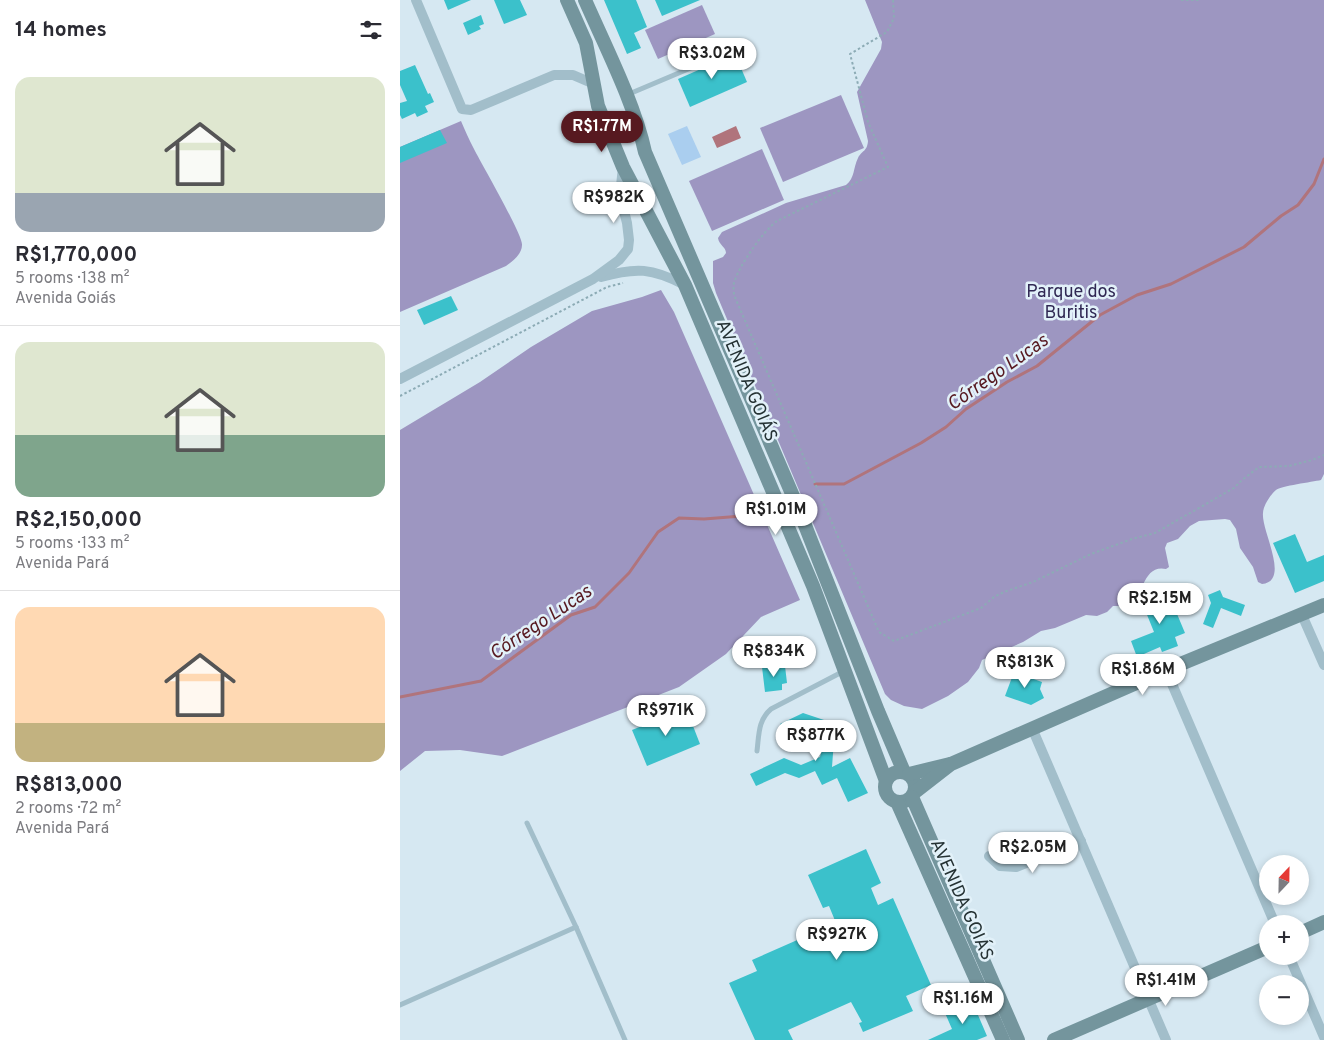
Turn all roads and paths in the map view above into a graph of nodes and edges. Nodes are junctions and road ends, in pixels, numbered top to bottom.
1 (416, 0) edge
2 (567, 0) edge
3 (585, 0) edge
4 (893, 0) edge
5 (1181, 0) edge
6 (1200, 0) edge
7 (718, 56) dead end
8 (620, 81) junction
9 (594, 84) junction
10 (626, 95) junction
11 (645, 152) junction
12 (621, 163) junction
13 (593, 279) junction
14 (629, 281) dead end
15 (685, 285) junction
16 (400, 379) edge
17 (400, 396) edge
18 (1324, 455) edge
19 (1324, 604) edge
20 (1302, 614) junction
21 (1324, 665) edge
22 (1166, 670) junction
23 (845, 671) junction
24 (1032, 728) junction
25 (757, 751) dead end
26 (951, 764) junction
27 (907, 773) junction
28 (886, 781) junction
29 (913, 794) junction
30 (897, 802) junction
31 (527, 823) dead end
32 (1081, 841) junction
33 (989, 856) dead end
34 (1271, 915) edge
35 (1324, 922) edge
36 (576, 928) junction
37 (1309, 929) edge
38 (1259, 951) edge
39 (1293, 965) edge
40 (1149, 999) junction
41 (400, 1005) edge
42 (1324, 1037) edge
43 (625, 1040) edge
44 (1003, 1040) edge
45 (1018, 1040) edge
46 (1054, 1040) edge
47 (1166, 1040) edge

1 - 9 street
2 - 9 main road, AVENIDA GOIÁS
3 - 8 main road, AVENIDA GOIÁS
4 - 18 path
5 - 6 path
7 - 10 lane
8 - 9 main road
8 - 10 main road, AVENIDA GOIÁS
9 - 12 main road, AVENIDA GOIÁS
10 - 11 main road, AVENIDA GOIÁS
11 - 12 main road
11 - 27 main road, AVENIDA GOIÁS
12 - 13 street
12 - 15 main road, AVENIDA GOIÁS
13 - 15 street
13 - 16 street
14 - 17 path
15 - 23 main road, AVENIDA GOIÁS
19 - 20 main road
20 - 21 street
20 - 22 main road
22 - 24 main road
22 - 34 street
23 - 25 lane
23 - 28 main road, AVENIDA GOIÁS
24 - 26 main road
24 - 32 street
26 - 27 main road
26 - 29 main road
27 - 28 main road
27 - 29 main road
28 - 30 main road
29 - 30 main road
29 - 45 main road, AVENIDA GOIÁS
30 - 44 main road, AVENIDA GOIÁS
31 - 36 lane
32 - 33 street
32 - 40 street
35 - 37 main road
36 - 41 lane
36 - 43 lane
38 - 40 main road
39 - 42 street
40 - 46 main road
40 - 47 street

